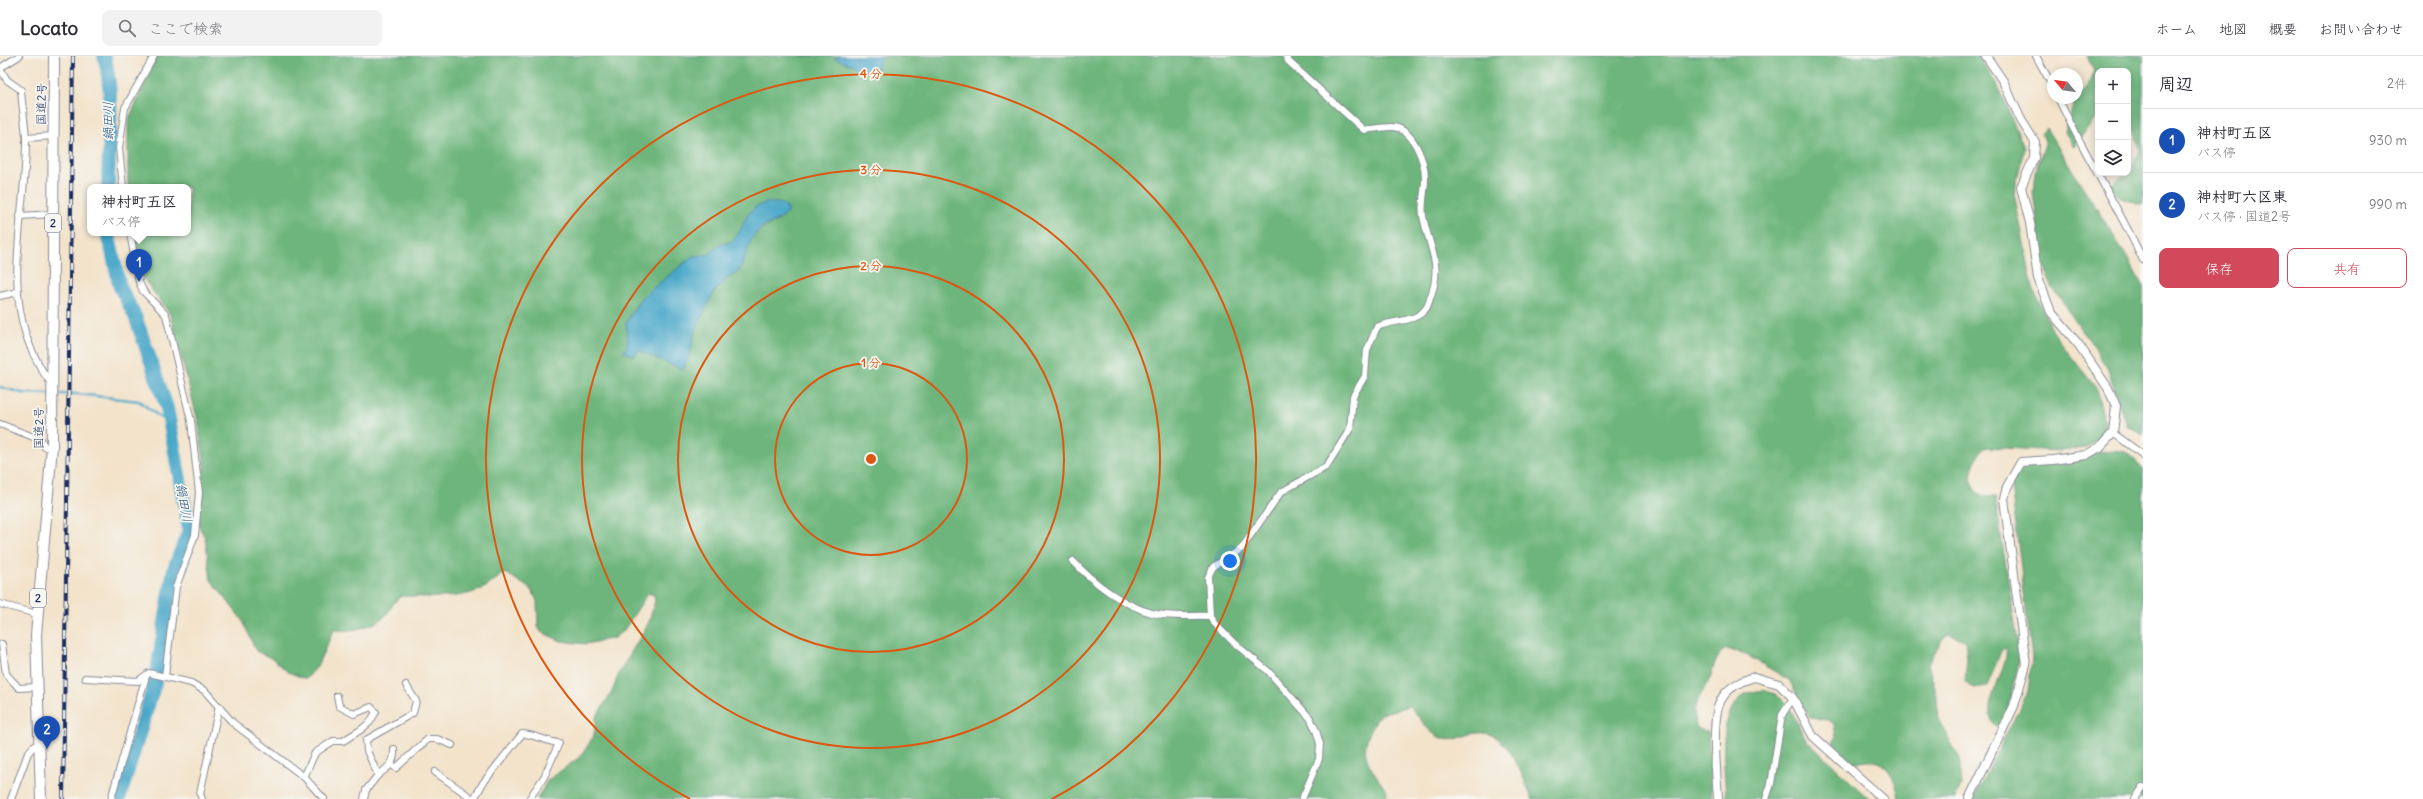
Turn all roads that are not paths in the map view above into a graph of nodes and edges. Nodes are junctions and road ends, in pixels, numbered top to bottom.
1 (19, 56) edge
2 (54, 56) edge
3 (154, 56) edge
4 (1286, 56) edge
5 (1986, 56) edge
6 (2036, 56) edge
7 (0, 68) edge
8 (2047, 77) edge
9 (2061, 104) edge
10 (54, 136) junction
11 (26, 138) junction
12 (123, 184) edge
13 (53, 214) junction
14 (20, 216) junction
15 (131, 236) edge
16 (2143, 260) edge
17 (18, 292) junction
18 (0, 296) edge
19 (51, 390) junction
20 (0, 424) edge
21 (2113, 433) junction
22 (52, 446) junction
23 (2143, 455) edge
24 (1073, 561) dead end
25 (0, 604) edge
26 (37, 614) junction
27 (1210, 616) junction
28 (2, 644) dead end
29 (0, 668) edge
30 (6, 674) junction
31 (148, 674) junction
32 (163, 676) junction
33 (85, 678) dead end
34 (406, 685) dead end
35 (37, 687) junction
36 (337, 696) dead end
37 (1793, 698) junction
38 (219, 706) junction
39 (362, 729) junction
40 (366, 740) junction
41 (40, 744) junction
42 (452, 746) dead end
43 (394, 749) dead end
44 (392, 765) junction
45 (435, 772) dead end
46 (378, 775) junction
47 (304, 777) junction
48 (2143, 787) edge
49 (11, 799) edge
50 (41, 799) edge
51 (111, 799) edge
52 (202, 799) edge
53 (324, 799) edge
54 (364, 799) edge
55 (473, 799) edge
56 (529, 799) edge
57 (1302, 799) edge
58 (1718, 799) edge
59 (1766, 799) edge
60 (1884, 799) edge
61 (1969, 799) edge
62 (2135, 799) edge

1 - 7 street
2 - 10 highway, 国道2号 / 2
3 - 12 street
4 - 27 street
5 - 21 street
6 - 8 street
7 - 11 street
9 - 16 street
10 - 11 street
10 - 13 highway, 国道2号 / 2
11 - 14 street
13 - 14 street
13 - 19 highway, 国道2号 / 2
14 - 17 street
15 - 32 street
17 - 18 street
17 - 19 street
19 - 22 highway, 国道2号 / 2
20 - 22 street
21 - 23 street
21 - 61 street
22 - 26 highway, 国道2号 / 2
24 - 27 street
25 - 26 street
26 - 35 highway, 国道2号 / 2
27 - 57 street
28 - 30 street
29 - 30 street
30 - 35 street
31 - 32 street
31 - 33 street
31 - 51 street
32 - 38 street
34 - 40 street
35 - 41 highway, 国道2号 / 2
36 - 39 street
37 - 58 street
37 - 59 street
37 - 60 street
38 - 47 street
38 - 52 street
39 - 40 street
39 - 47 street
40 - 46 street
41 - 49 street
41 - 50 highway, 国道2号 / 2
42 - 44 street
43 - 44 street
44 - 46 street
45 - 55 street
46 - 54 street
47 - 53 street
48 - 62 street
55 - 56 street

